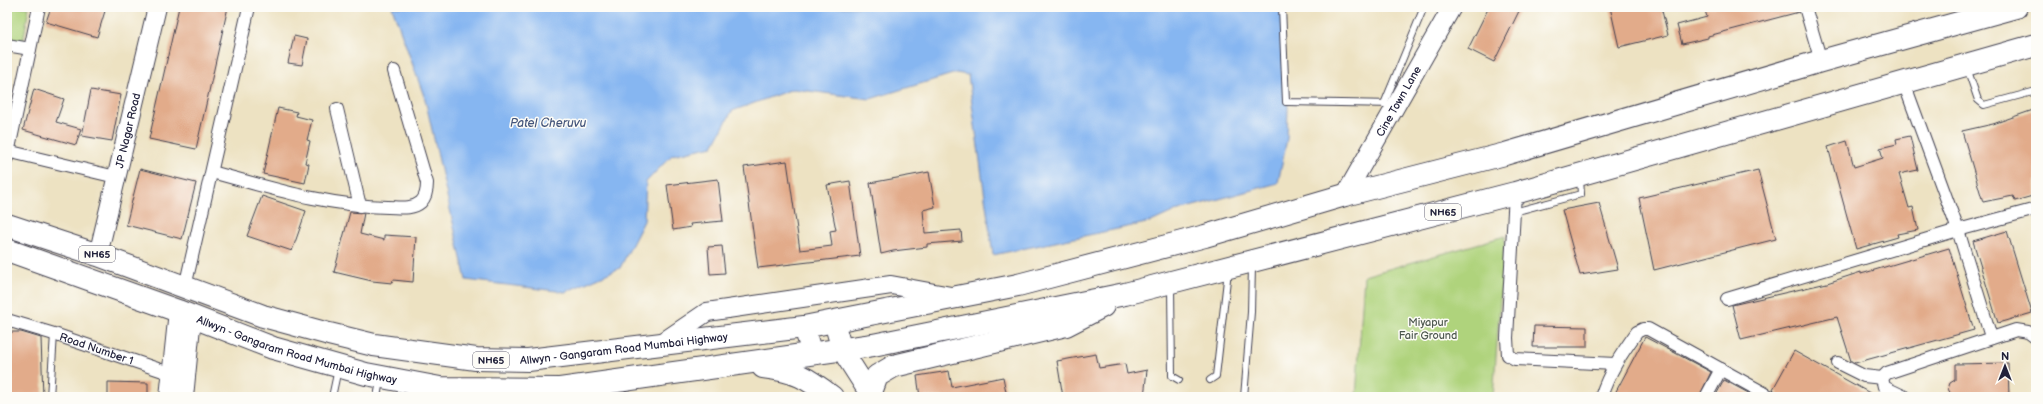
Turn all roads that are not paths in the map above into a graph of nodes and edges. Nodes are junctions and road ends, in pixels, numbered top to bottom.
1 (39, 7) edge
2 (157, 7) edge
3 (249, 7) edge
4 (1282, 7) edge
5 (1424, 7) edge
6 (1452, 7) edge
7 (1805, 7) edge
8 (2016, 7) edge
9 (7, 45) edge
10 (2036, 45) edge
11 (30, 49) junction
12 (1821, 61) junction
13 (1966, 66) junction
14 (394, 71) dead end
15 (1904, 83) junction
16 (2036, 91) edge
17 (1391, 104) junction
18 (337, 109) dead end
19 (8, 153) edge
20 (212, 172) junction
21 (116, 177) junction
22 (1346, 195) junction
23 (1514, 202) junction
24 (360, 206) junction
25 (2036, 209) edge
26 (7, 225) edge
27 (1958, 230) junction
28 (7, 250) edge
29 (98, 255) junction
30 (1252, 262) junction
31 (1229, 267) junction
32 (1171, 282) junction
33 (185, 288) junction
34 (1125, 294) junction
35 (955, 297) junction
36 (1727, 299) dead end
37 (185, 314) junction
38 (7, 320) edge
39 (834, 322) junction
40 (804, 327) junction
41 (54, 334) junction
42 (1991, 337) junction
43 (2036, 338) edge
44 (657, 346) junction
45 (842, 350) junction
46 (812, 354) junction
47 (742, 364) junction
48 (1615, 364) junction
49 (1838, 364) dead end
50 (338, 367) junction
51 (1721, 369) junction
52 (178, 376) junction
53 (1882, 378) junction
54 (1179, 380) dead end
55 (1210, 380) dead end
56 (379, 387) edge
57 (871, 396) edge
58 (50, 397) edge
59 (169, 397) edge
60 (184, 397) edge
61 (332, 397) edge
62 (832, 397) edge
63 (1244, 397) edge
64 (1601, 397) edge
65 (1706, 397) edge
66 (1771, 397) edge
67 (1905, 397) edge

1 - 11 street
2 - 21 street, JP Nagar Road
3 - 20 street
4 - 17 lane
5 - 17 lane
6 - 17 street, Cine Town Lane
7 - 12 street
8 - 12 highway, NH65
9 - 11 street
10 - 13 highway, NH65
11 - 19 street
12 - 22 highway, NH65
13 - 15 highway, NH65
13 - 16 lane
14 - 24 street
15 - 23 highway, NH65
15 - 27 street
17 - 22 street, Cine Town Lane
18 - 24 street
19 - 21 street
20 - 24 street
20 - 33 street
21 - 29 street, JP Nagar Road
22 - 35 highway, NH65
23 - 30 highway, NH65
23 - 48 street
25 - 27 street
26 - 29 highway, Allwyn - Gangaram Road Mumbai Highway / NH65
27 - 36 street
27 - 42 street
28 - 37 highway, Allwyn - Gangaram Road Mumbai Highway / NH65
29 - 33 highway, Allwyn - Gangaram Road Mumbai Highway / NH65
30 - 31 highway, NH65
30 - 63 lane
31 - 32 highway, NH65
31 - 55 lane
32 - 34 highway, NH65
32 - 54 lane
33 - 44 highway, Allwyn - Gangaram Road Mumbai Highway / NH65
34 - 45 highway, NH65
34 - 57 highway
35 - 39 highway, NH65
35 - 44 street
37 - 50 highway, Allwyn - Gangaram Road Mumbai Highway / NH65
37 - 52 street
38 - 41 street, Road Number 1
39 - 40 highway, NH65
39 - 45 main road
40 - 44 highway, Allwyn - Gangaram Road Mumbai Highway / NH65
40 - 46 main road
41 - 52 street, Road Number 1
41 - 58 lane
42 - 43 street
42 - 53 street
45 - 46 highway, NH65
45 - 57 main road
46 - 47 highway, Allwyn - Gangaram Road Mumbai Highway / NH65
47 - 56 highway, Allwyn - Gangaram Road Mumbai Highway / NH65
47 - 62 highway
48 - 51 street
48 - 64 street
49 - 53 street
50 - 56 highway, Allwyn - Gangaram Road Mumbai Highway / NH65
50 - 61 lane
51 - 65 street
51 - 66 street
52 - 59 street
52 - 60 street
53 - 67 street

